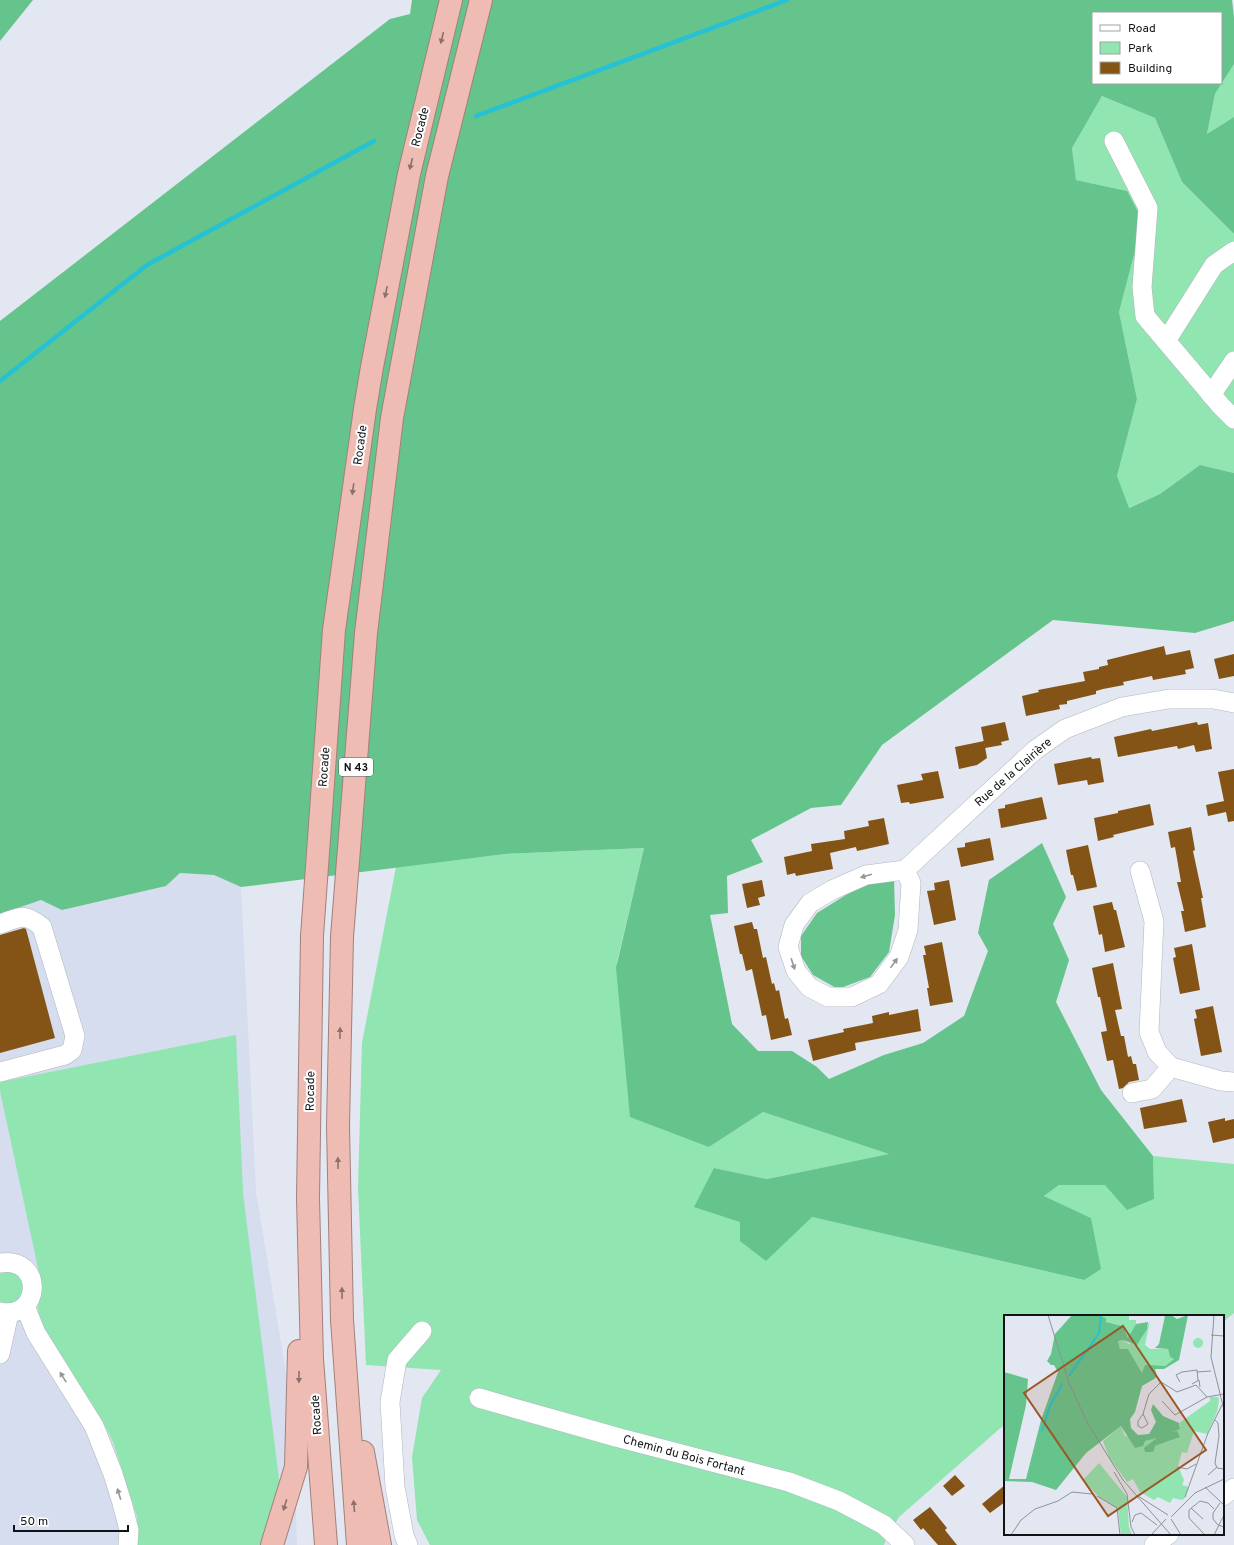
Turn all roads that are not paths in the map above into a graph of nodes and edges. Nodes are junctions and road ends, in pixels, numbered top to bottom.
1 (451, 0) edge
2 (481, 0) edge
3 (1114, 141) dead end
4 (1234, 251) edge
5 (1166, 341) junction
6 (1234, 361) edge
7 (1212, 395) junction
8 (1234, 419) edge
9 (1234, 703) edge
10 (904, 870) junction
11 (1140, 870) dead end
12 (0, 924) edge
13 (1171, 1067) junction
14 (0, 1072) edge
15 (1234, 1082) edge
16 (1132, 1093) dead end
17 (308, 1198) junction
18 (0, 1263) edge
19 (11, 1310) edge
20 (342, 1320) junction
21 (422, 1331) dead end
22 (0, 1354) edge
23 (479, 1398) dead end
24 (1234, 1488) edge
25 (1224, 1495) edge
26 (1168, 1535) edge
27 (128, 1545) edge
28 (272, 1545) edge
29 (326, 1545) edge
30 (358, 1545) edge
31 (380, 1545) edge
32 (408, 1545) edge
33 (905, 1545) edge
34 (1154, 1545) edge

1 -> 17 highway, Rocade / N 43
20 -> 2 highway, N 43
3 - 5 street
4 - 5 street
5 - 7 street
6 - 7 street
7 - 8 street
9 - 10 street, Rue de la Clairière
10 -> 10 street
11 - 13 street
12 - 14 street
13 - 15 street
13 - 16 street
17 -> 28 highway
17 - 29 highway, Rocade / N 43
18 - 19 street
19 - 22 street
27 -> 19 street
30 -> 20 highway, N 43
20 - 31 highway
21 - 32 street
23 - 33 street, Chemin du Bois Fortant
24 - 25 street
26 - 34 street

